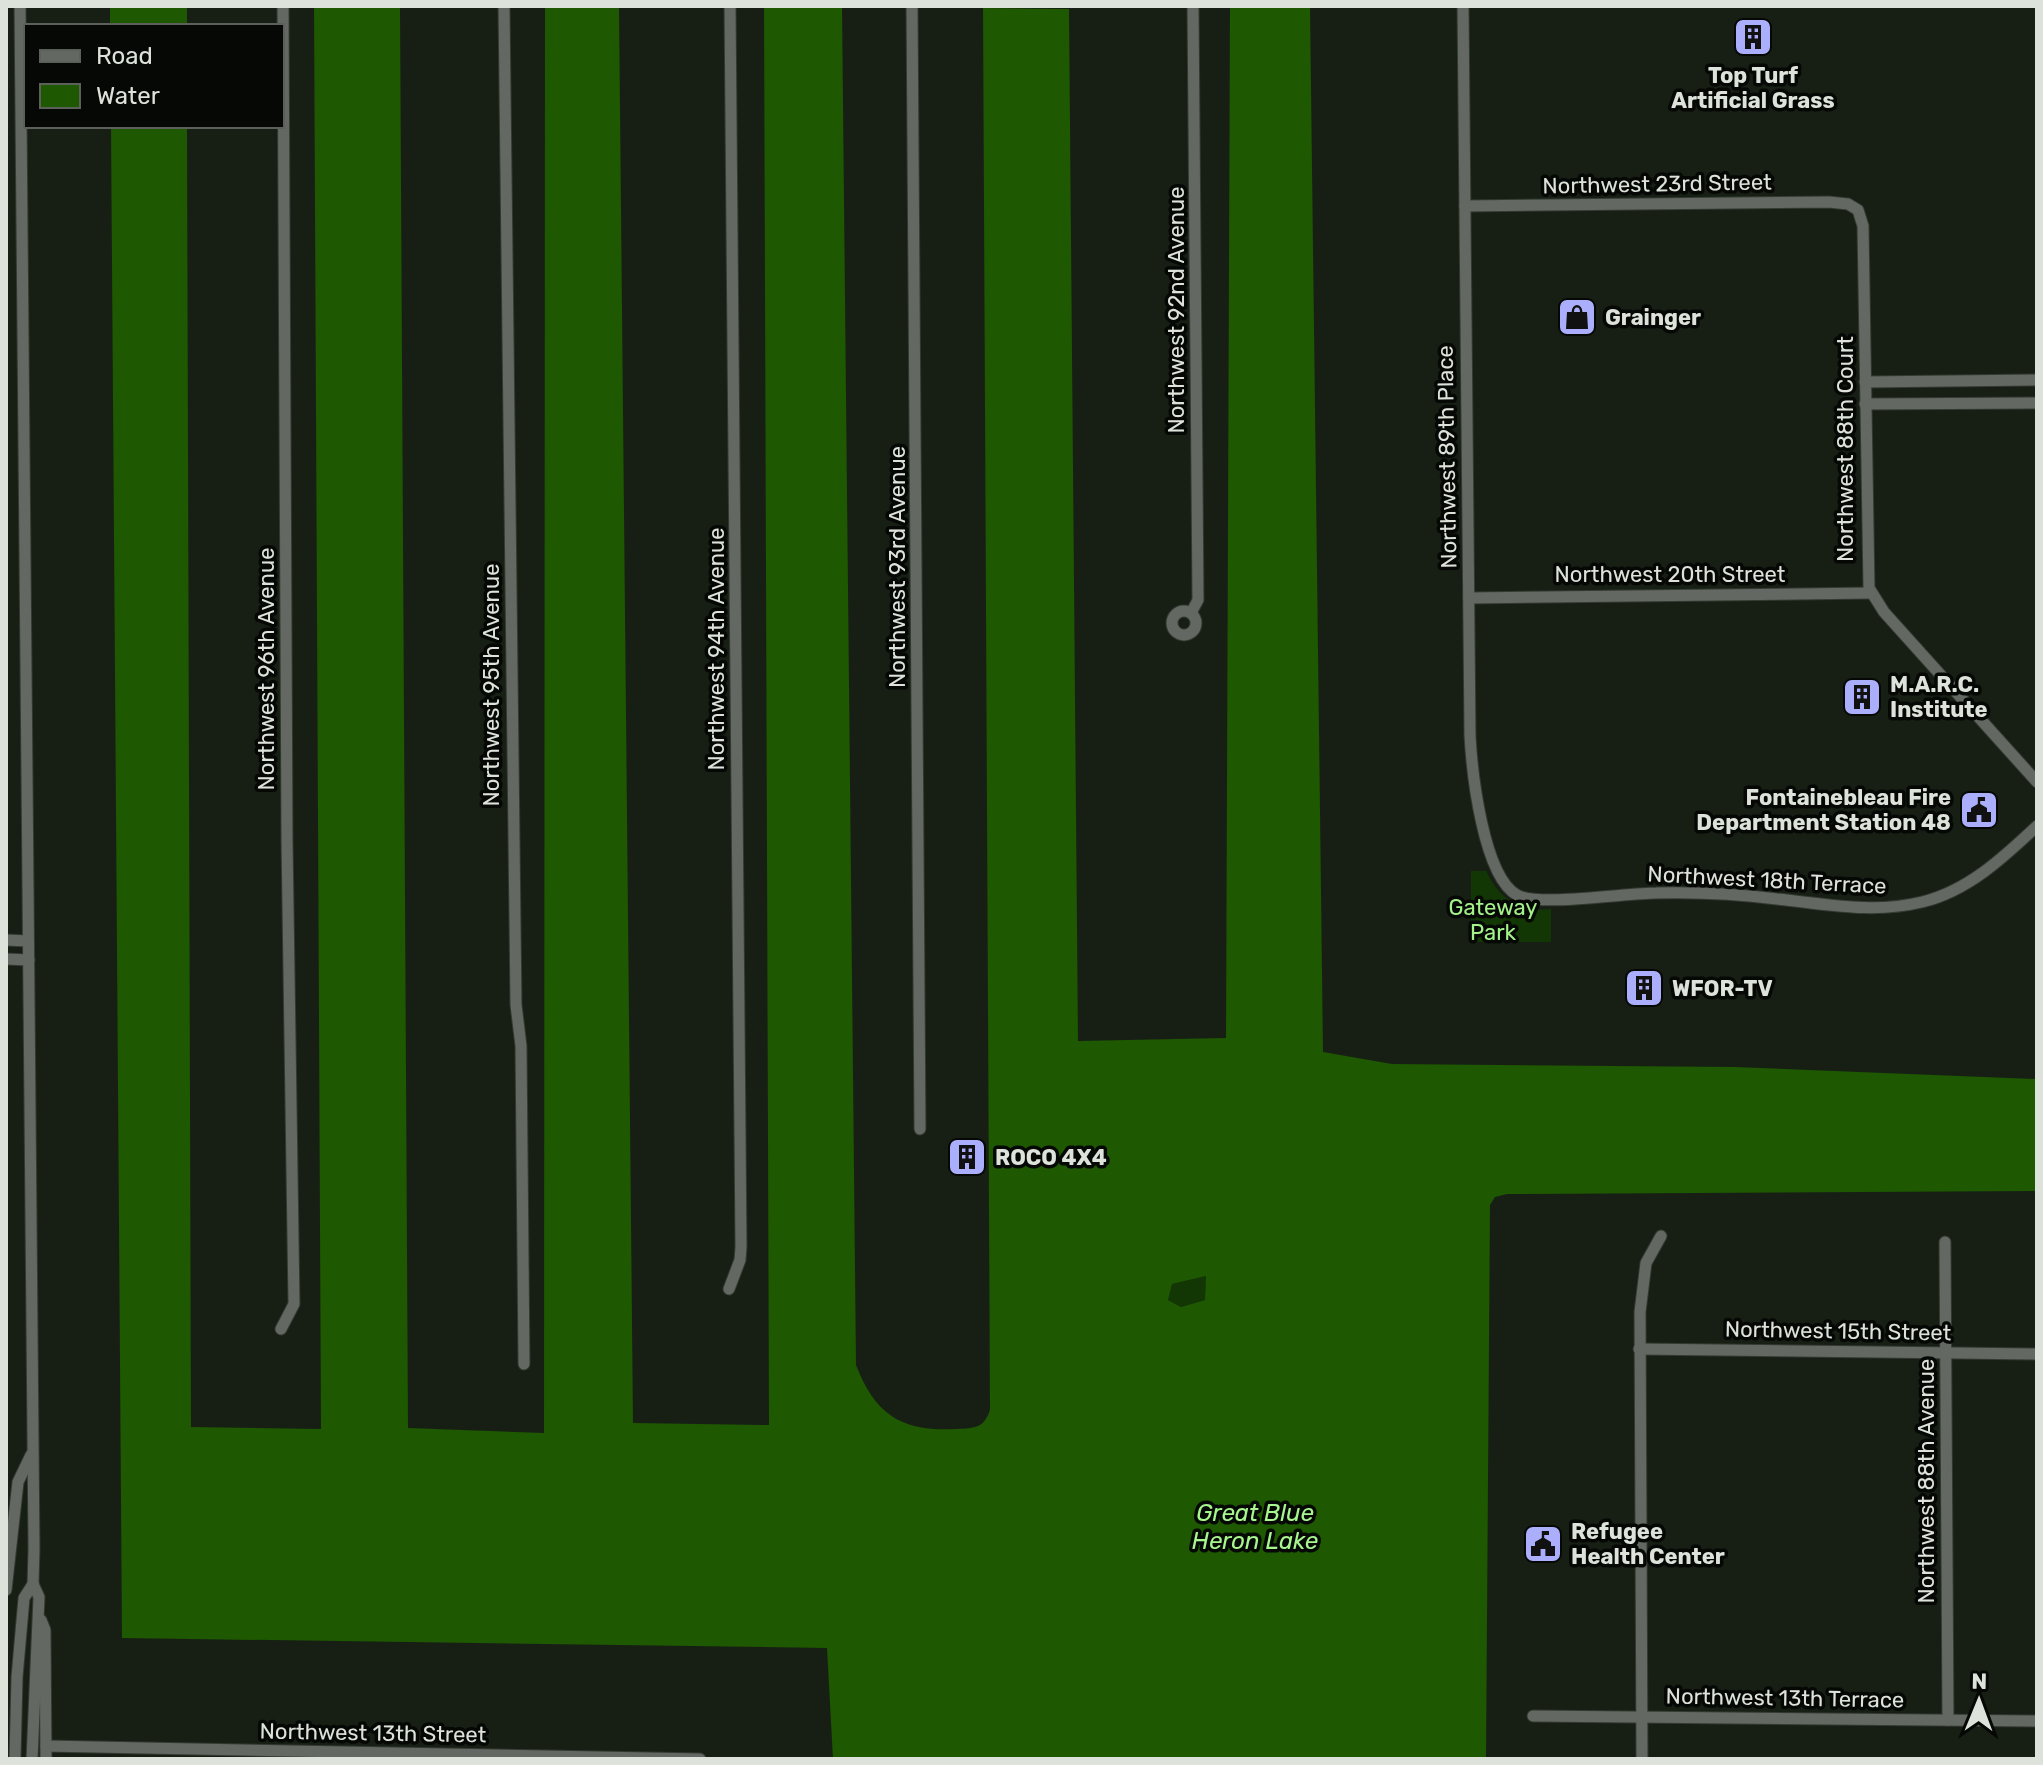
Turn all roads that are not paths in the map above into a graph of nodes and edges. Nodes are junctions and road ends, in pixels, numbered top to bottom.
1 (20, 6) edge
2 (504, 6) edge
3 (730, 6) edge
4 (912, 6) edge
5 (1193, 6) edge
6 (1463, 6) edge
7 (284, 128) edge
8 (1848, 204) joint
9 (1465, 206) junction
10 (2037, 380) edge
11 (1865, 382) junction
12 (2037, 403) edge
13 (1865, 404) junction
14 (1871, 593) junction
15 (1469, 598) junction
16 (1191, 613) dead end
17 (2037, 782) edge
18 (2037, 826) edge
19 (1518, 896) joint
20 (6, 940) edge
21 (28, 941) junction
22 (6, 959) edge
23 (29, 960) junction
24 (920, 1129) dead end
25 (1661, 1236) dead end
26 (1945, 1242) dead end
27 (729, 1289) dead end
28 (281, 1329) dead end
29 (1639, 1349) junction
30 (1945, 1352) junction
31 (2037, 1354) edge
32 (524, 1364) dead end
33 (33, 1451) junction
34 (33, 1584) junction
35 (6, 1590) edge
36 (38, 1614) junction
37 (1533, 1716) dead end
38 (1641, 1717) junction
39 (1948, 1720) junction
40 (2037, 1721) edge
41 (46, 1753) edge
42 (15, 1759) edge
43 (32, 1759) edge
44 (700, 1759) edge
45 (1642, 1759) edge

1 - 21 street
2 - 32 street, Northwest 95th Avenue
3 - 27 street, Northwest 94th Avenue
4 - 24 street, Northwest 93rd Avenue
5 - 16 street, Northwest 92nd Avenue
6 - 9 street, Northwest 89th Place
7 - 28 street, Northwest 96th Avenue
8 - 9 street, Northwest 23rd Street
8 - 11 street, Northwest 88th Court
9 - 15 street, Northwest 89th Place
10 - 11 street
11 - 13 street, Northwest 88th Court
12 - 13 street
13 - 14 street, Northwest 88th Court
14 - 15 street, Northwest 20th Street
14 - 17 street
15 - 19 street, Northwest 89th Place
18 - 19 street, Northwest 18th Terrace
20 - 21 street
21 - 23 street
22 - 23 street
23 - 33 street
25 - 29 street
26 - 30 street, Northwest 88th Avenue
29 - 30 street, Northwest 15th Street
29 - 38 street
30 - 31 street, Northwest 15th Street
30 - 39 street, Northwest 88th Avenue
33 - 34 street
33 - 35 street
34 - 36 street
34 - 42 street
36 - 41 street
36 - 43 street
37 - 38 street, Northwest 13th Terrace
38 - 39 street, Northwest 13th Terrace
38 - 45 street
39 - 40 street, Northwest 13th Terrace
41 - 44 street, Northwest 13th Street

